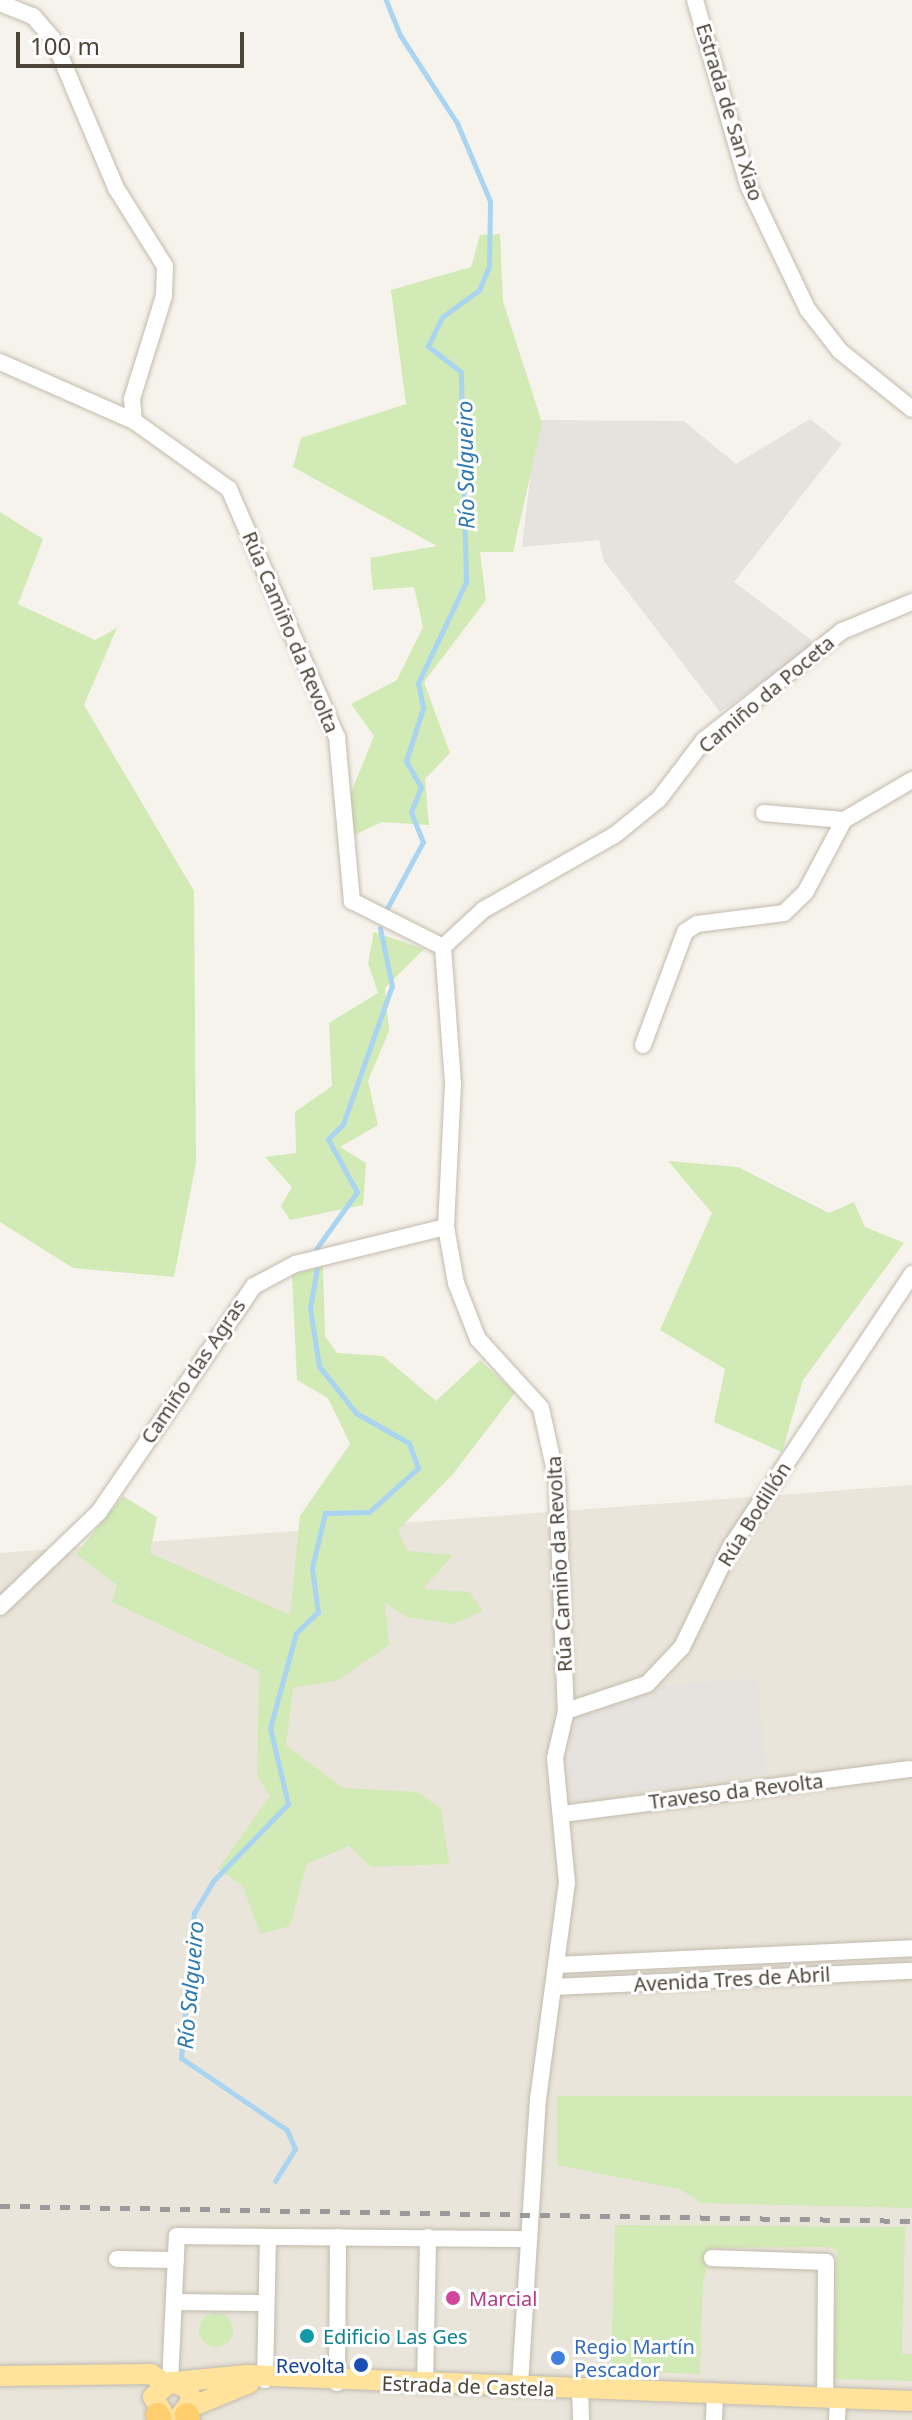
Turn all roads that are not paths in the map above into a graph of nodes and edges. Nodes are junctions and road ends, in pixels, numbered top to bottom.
1 (695, 0) edge
2 (0, 3) edge
3 (0, 362) edge
4 (912, 409) edge
5 (134, 421) junction
6 (912, 602) edge
7 (912, 780) edge
8 (764, 813) dead end
9 (844, 820) junction
10 (443, 947) junction
11 (643, 1045) dead end
12 (446, 1227) junction
13 (912, 1274) edge
14 (0, 1607) edge
15 (566, 1711) junction
16 (909, 1769) dead end
17 (563, 1814) junction
18 (912, 1948) edge
19 (556, 1965) junction
20 (912, 1971) edge
21 (553, 1987) junction
22 (338, 2237) junction
23 (428, 2237) junction
24 (263, 2238) junction
25 (529, 2239) junction
26 (712, 2258) dead end
27 (117, 2259) dead end
28 (176, 2260) junction
29 (175, 2302) junction
30 (258, 2303) junction
31 (0, 2376) edge
32 (103, 2376) junction
33 (256, 2378) junction
34 (170, 2382) junction
35 (337, 2383) junction
36 (425, 2385) junction
37 (520, 2388) junction
38 (580, 2389) junction
39 (715, 2396) junction
40 (831, 2399) junction
41 (912, 2401) edge
42 (168, 2415) edge
43 (581, 2420) edge
44 (714, 2420) edge
45 (837, 2420) edge

1 - 4 street, Estrada de San Xiao
2 - 5 street
3 - 5 street, Rúa Camiño da Revolta
5 - 10 street, Rúa Camiño da Revolta
6 - 10 street, Camiño da Poceta
7 - 9 street
8 - 9 street
9 - 11 street
10 - 12 street, Rúa Camiño da Revolta
12 - 14 street, Camiño das Agras
12 - 15 street, Rúa Camiño da Revolta
13 - 15 street, Rúa Bodillón
15 - 17 street, Rúa Camiño da Revolta
16 - 17 street, Traveso da Revolta
17 - 19 street, Rúa Camiño da Revolta
18 - 19 street, Avenida Tres de Abril
19 - 21 street, Rúa Camiño da Revolta
20 - 21 street, Avenida Tres de Abril
21 - 25 street, Rúa Camiño da Revolta
22 - 23 street
22 - 24 street
22 - 35 street
23 - 25 street
23 - 36 street
24 - 28 street
24 - 30 street
24 - 33 street
25 - 37 street, Rúa Camiño da Revolta
26 - 40 street
27 - 28 street
28 - 29 street
29 - 30 street
29 - 34 street
30 - 33 street
31 - 32 main road
32 - 34 main road
32 - 42 main road
33 - 34 main road
33 - 35 main road, Estrada de Castela
33 - 42 main road
34 - 42 main road
34 - 42 main road
35 - 36 main road, Estrada de Castela
36 - 37 main road, Estrada de Castela
37 - 38 main road, Estrada de Castela
38 - 39 main road, Estrada de Castela
38 - 43 street
39 - 40 main road, Estrada de Castela
39 - 44 street
40 - 41 main road, Estrada de Castela
40 - 45 street

